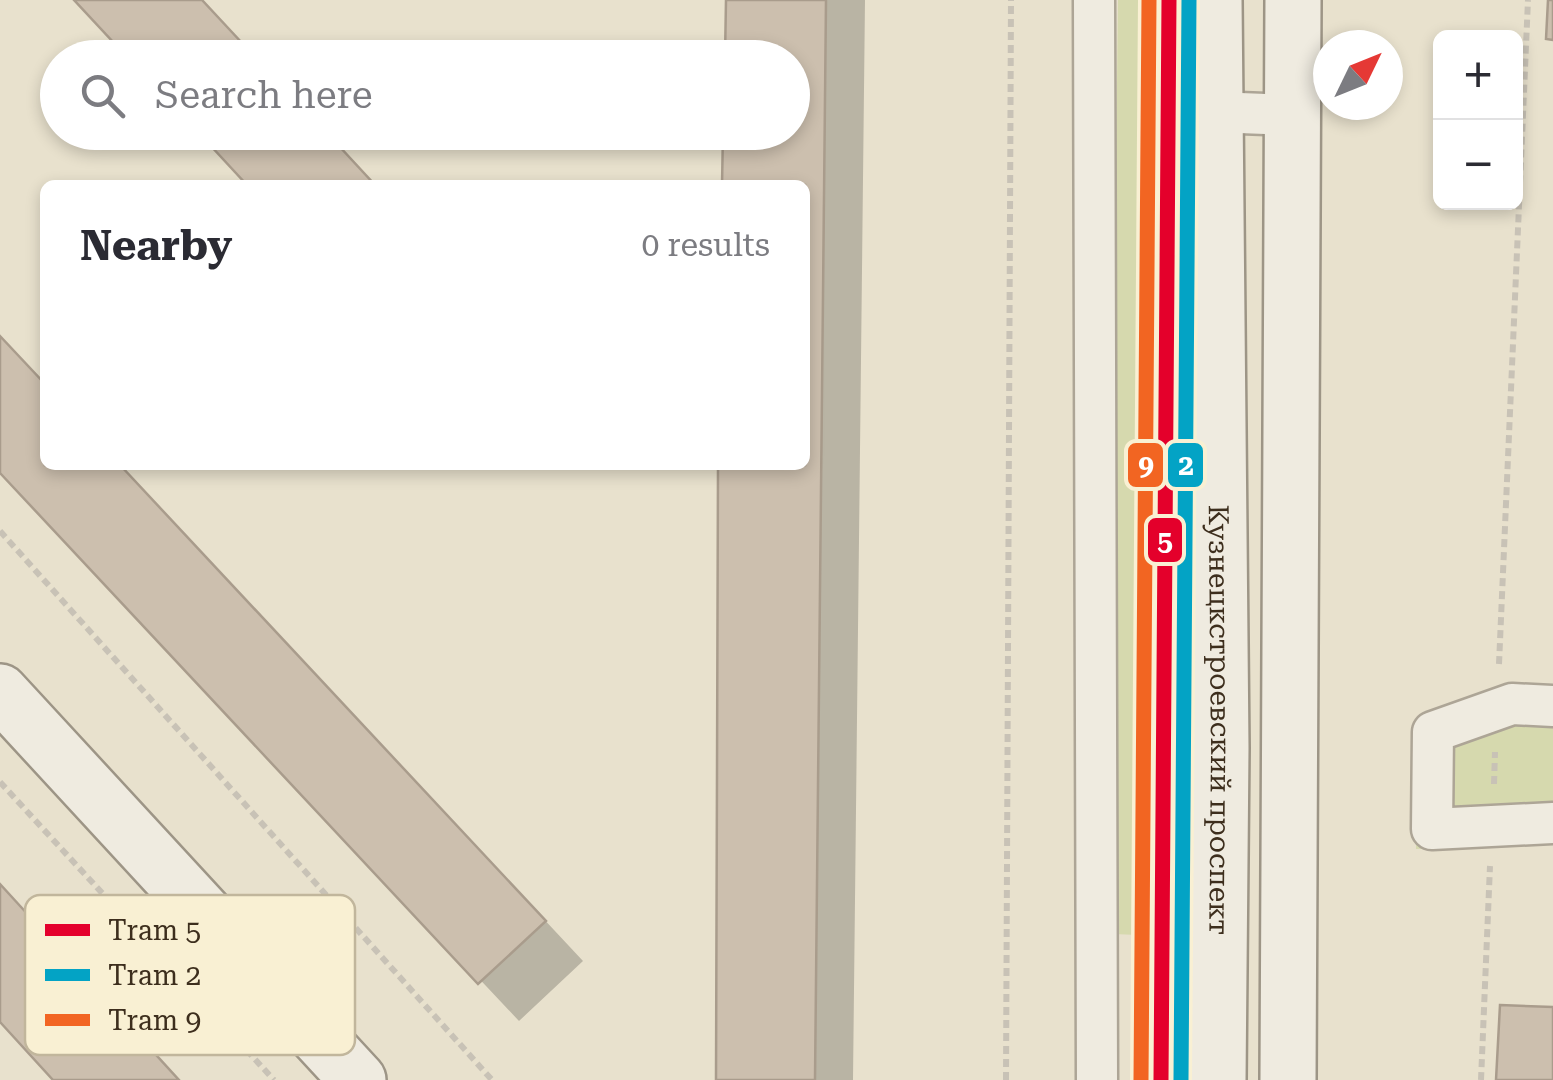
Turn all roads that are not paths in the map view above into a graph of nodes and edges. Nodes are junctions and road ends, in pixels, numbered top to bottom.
1 (1094, 0) edge
2 (1214, 0) edge
3 (1293, 0) edge
4 (1214, 112) junction
5 (1292, 115) junction
6 (0, 692) edge
7 (1553, 706) edge
8 (1553, 823) edge
9 (187, 895) edge
10 (335, 1055) edge
11 (358, 1080) edge
12 (1097, 1080) edge
13 (1218, 1080) edge
14 (1288, 1080) edge

1 - 12 street
2 - 4 main road, Кузнецкстроевский проспект
3 - 5 main road
4 - 5 street
4 - 13 main road, Кузнецкстроевский проспект
5 - 14 main road
6 - 9 main road
7 - 8 street
10 - 11 main road

